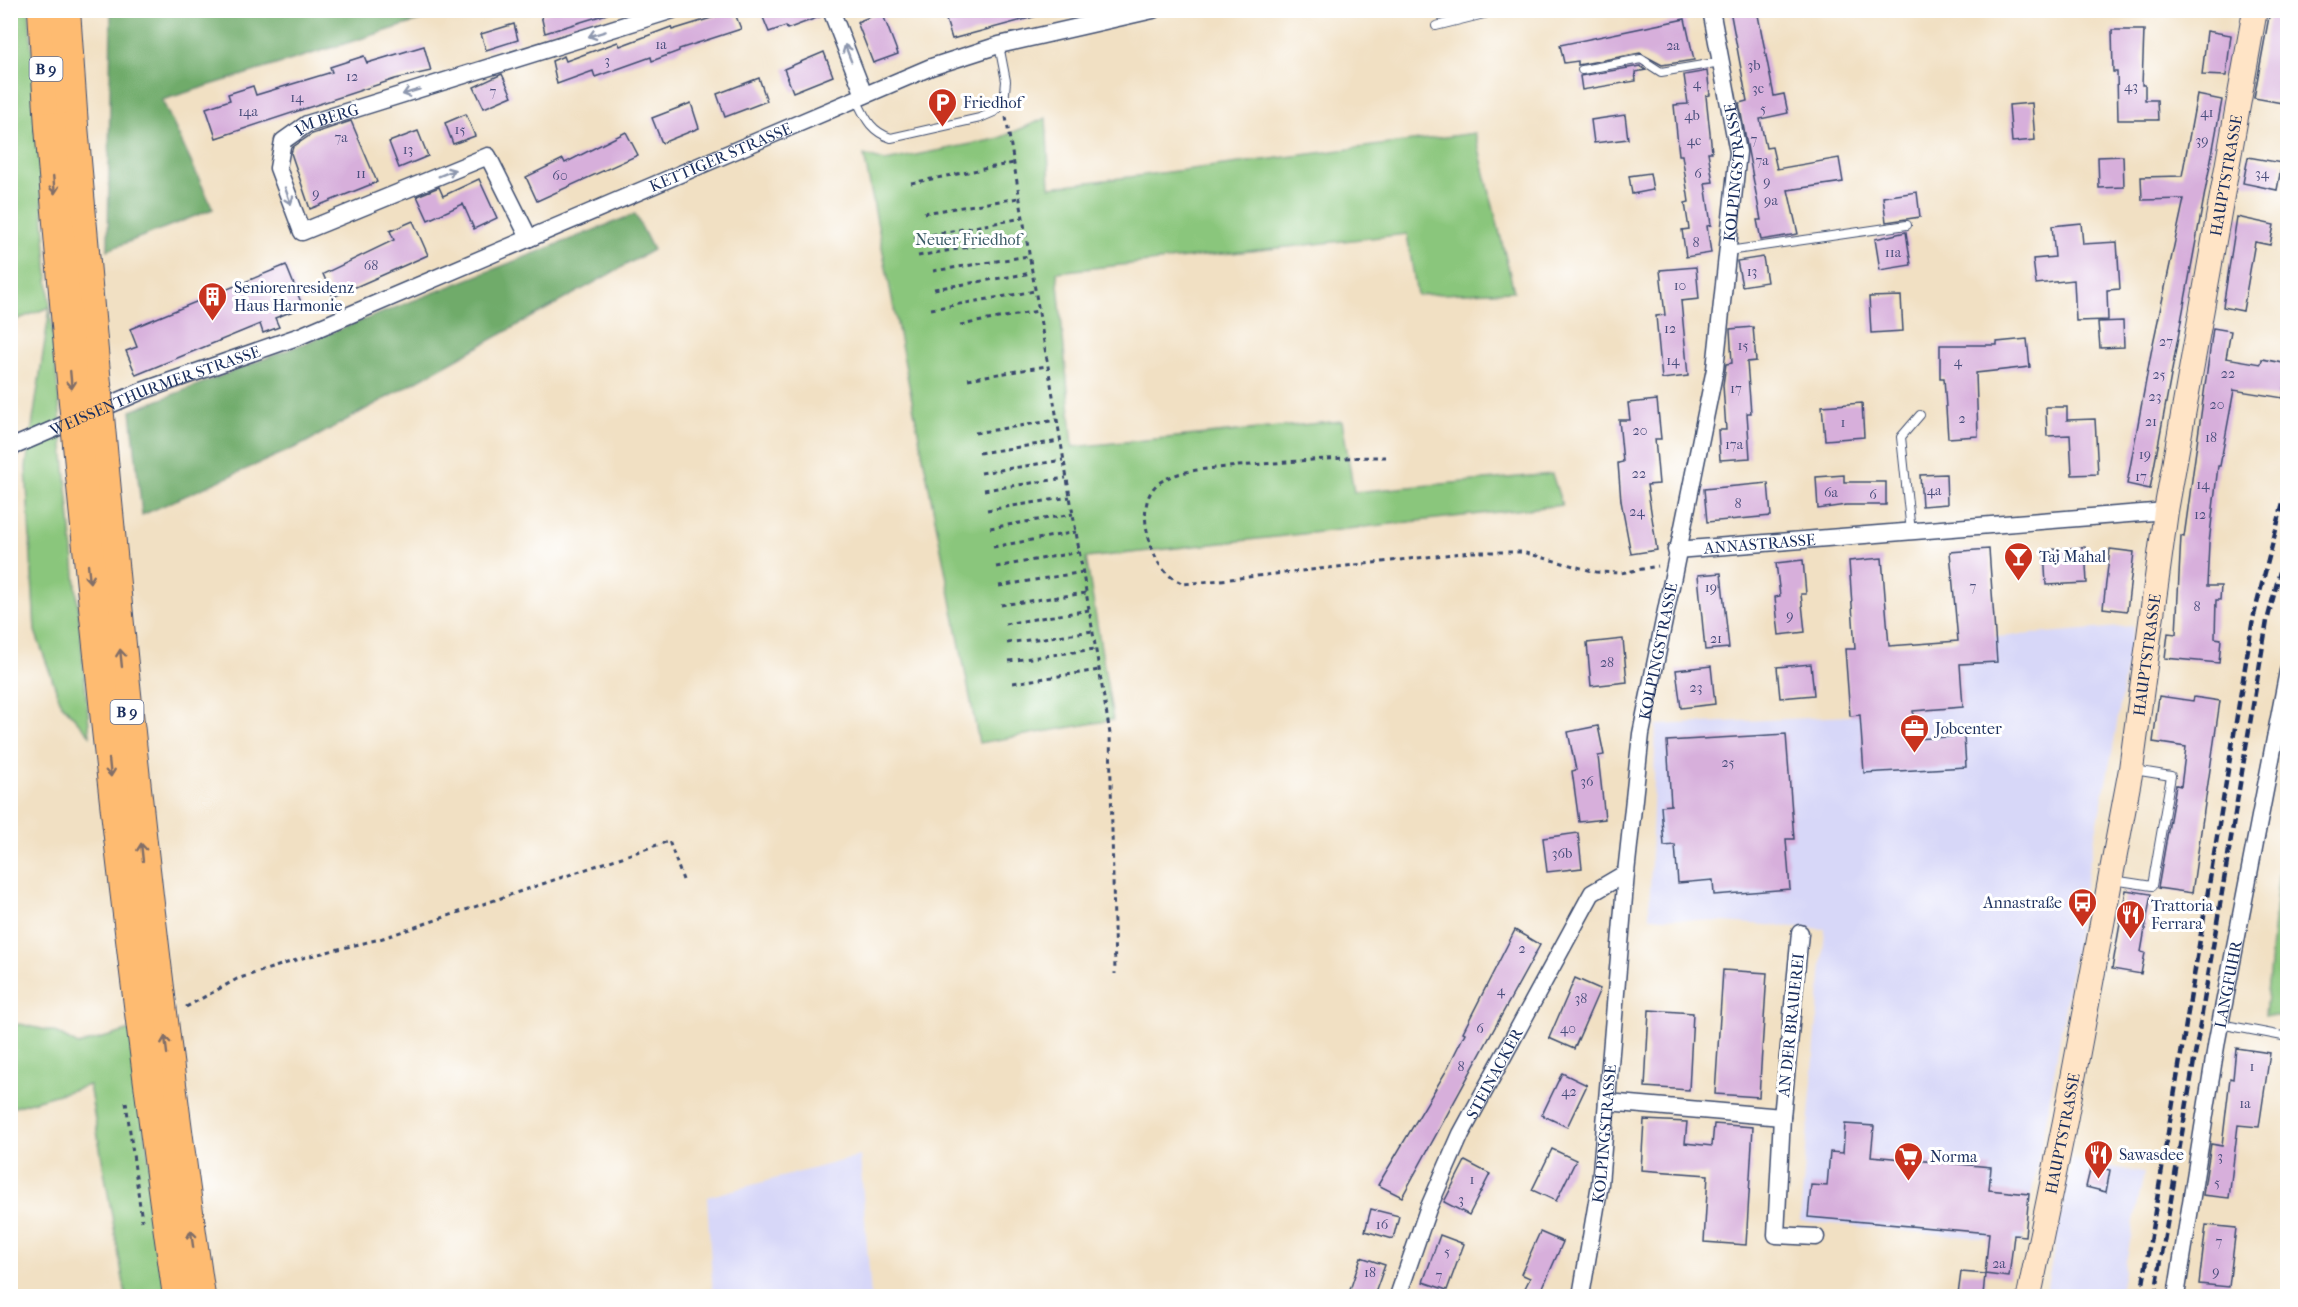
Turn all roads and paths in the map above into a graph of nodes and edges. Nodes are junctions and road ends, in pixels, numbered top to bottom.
1 (43, 10) edge
2 (65, 10) edge
3 (673, 10) edge
4 (831, 10) edge
5 (1153, 10) edge
6 (1500, 10) edge
7 (1711, 10) edge
8 (2255, 10) edge
9 (1436, 26) dead end
10 (999, 45) junction
11 (1721, 62) junction
12 (1582, 70) dead end
13 (860, 97) junction
14 (1004, 103) junction
15 (61, 126) junction
16 (1014, 163) junction
17 (911, 183) dead end
18 (1020, 198) junction
19 (924, 213) dead end
20 (1023, 218) junction
21 (1907, 225) dead end
22 (1026, 237) junction
23 (529, 238) junction
24 (914, 238) dead end
25 (1728, 251) junction
26 (918, 256) dead end
27 (1029, 256) junction
28 (933, 271) dead end
29 (1032, 273) junction
30 (934, 289) dead end
31 (1035, 291) junction
32 (931, 309) dead end
33 (1038, 311) junction
34 (960, 325) dead end
35 (300, 336) joint
36 (1047, 366) junction
37 (968, 379) dead end
38 (1920, 415) dead end
39 (1057, 420) junction
40 (975, 433) dead end
41 (1060, 441) junction
42 (10, 448) edge
43 (979, 453) dead end
44 (1386, 457) dead end
45 (1064, 460) junction
46 (981, 473) dead end
47 (1066, 478) junction
48 (984, 490) dead end
49 (1070, 497) junction
50 (987, 510) dead end
51 (2166, 511) junction
52 (1072, 514) junction
53 (990, 528) dead end
54 (1076, 532) junction
55 (1911, 532) junction
56 (993, 547) dead end
57 (1079, 552) junction
58 (1675, 556) junction
59 (996, 567) dead end
60 (1083, 572) junction
61 (999, 586) dead end
62 (1086, 593) junction
63 (1001, 605) dead end
64 (1089, 610) junction
65 (1005, 624) dead end
66 (1093, 631) junction
67 (1007, 643) dead end
68 (1095, 649) junction
69 (1009, 661) dead end
70 (1099, 670) junction
71 (2288, 671) edge
72 (1013, 683) dead end
73 (2130, 769) junction
74 (1626, 873) junction
75 (2111, 879) junction
76 (683, 880) dead end
77 (1800, 933) dead end
78 (1115, 974) dead end
79 (179, 1012) dead end
80 (2220, 1024) junction
81 (2288, 1037) edge
82 (1607, 1102) junction
83 (1782, 1117) junction
84 (1816, 1237) dead end
85 (178, 1296) edge
86 (200, 1296) edge
87 (1398, 1296) edge
88 (1581, 1296) edge
89 (2029, 1296) edge
90 (2176, 1296) edge

1 - 15 highway, B 9
2 - 15 highway, B 9
3 -> 23 street, IM BERG
13 -> 4 street
5 - 10 street, KETTIGER STRASSE
6 - 9 lane
7 - 11 street, KOLPINGSTRASSE
8 - 51 main road, HAUPTSTRASSE
10 - 13 street, KETTIGER STRASSE
10 - 14 lane
11 - 12 lane
11 - 25 street, KOLPINGSTRASSE
13 - 14 lane
13 - 23 street, KETTIGER STRASSE
14 - 16 path
15 -> 85 highway, B 9, bridge
86 -> 15 highway, B 9, bridge
16 - 17 path
16 - 18 path
18 - 19 path
18 - 20 path
20 - 22 path
20 - 24 path
21 - 25 lane
22 - 26 path
22 - 27 path
23 - 35 street, KETTIGER STRASSE
25 - 58 street, KOLPINGSTRASSE
27 - 28 path
27 - 29 path
29 - 30 path
29 - 31 path
31 - 32 path
31 - 33 path
33 - 34 path
33 - 36 path
35 - 42 street, WEISSENTHURMER STRASSE
36 - 37 path
36 - 39 path
38 - 55 lane
39 - 40 path
39 - 41 path
41 - 43 path
41 - 45 path
44 - 58 path
45 - 46 path
45 - 47 path
47 - 48 path
47 - 49 path
49 - 50 path
49 - 52 path
51 - 55 street, ANNASTRASSE
51 - 73 main road, HAUPTSTRASSE
52 - 53 path
52 - 54 path
54 - 56 path
54 - 57 path
55 - 58 street, ANNASTRASSE
57 - 59 path
57 - 60 path
58 - 74 street, KOLPINGSTRASSE
60 - 61 path
60 - 62 path
62 - 63 path
62 - 64 path
64 - 65 path
64 - 66 path
66 - 67 path
66 - 68 path
68 - 69 path
68 - 70 path
70 - 72 path
70 - 78 path
71 - 80 street, LANGFUHR
73 - 75 main road, HAUPTSTRASSE
73 - 75 lane
74 - 82 street, KOLPINGSTRASSE
74 - 87 street, STEINACKER
75 - 89 main road, HAUPTSTRASSE
76 - 79 path
77 - 83 street, AN DER BRAUEREI
80 - 81 lane
80 - 90 street, LANGFUHR
82 - 83 street, AN DER BRAUEREI
82 - 88 street, KOLPINGSTRASSE
83 - 84 street, AN DER BRAUEREI

